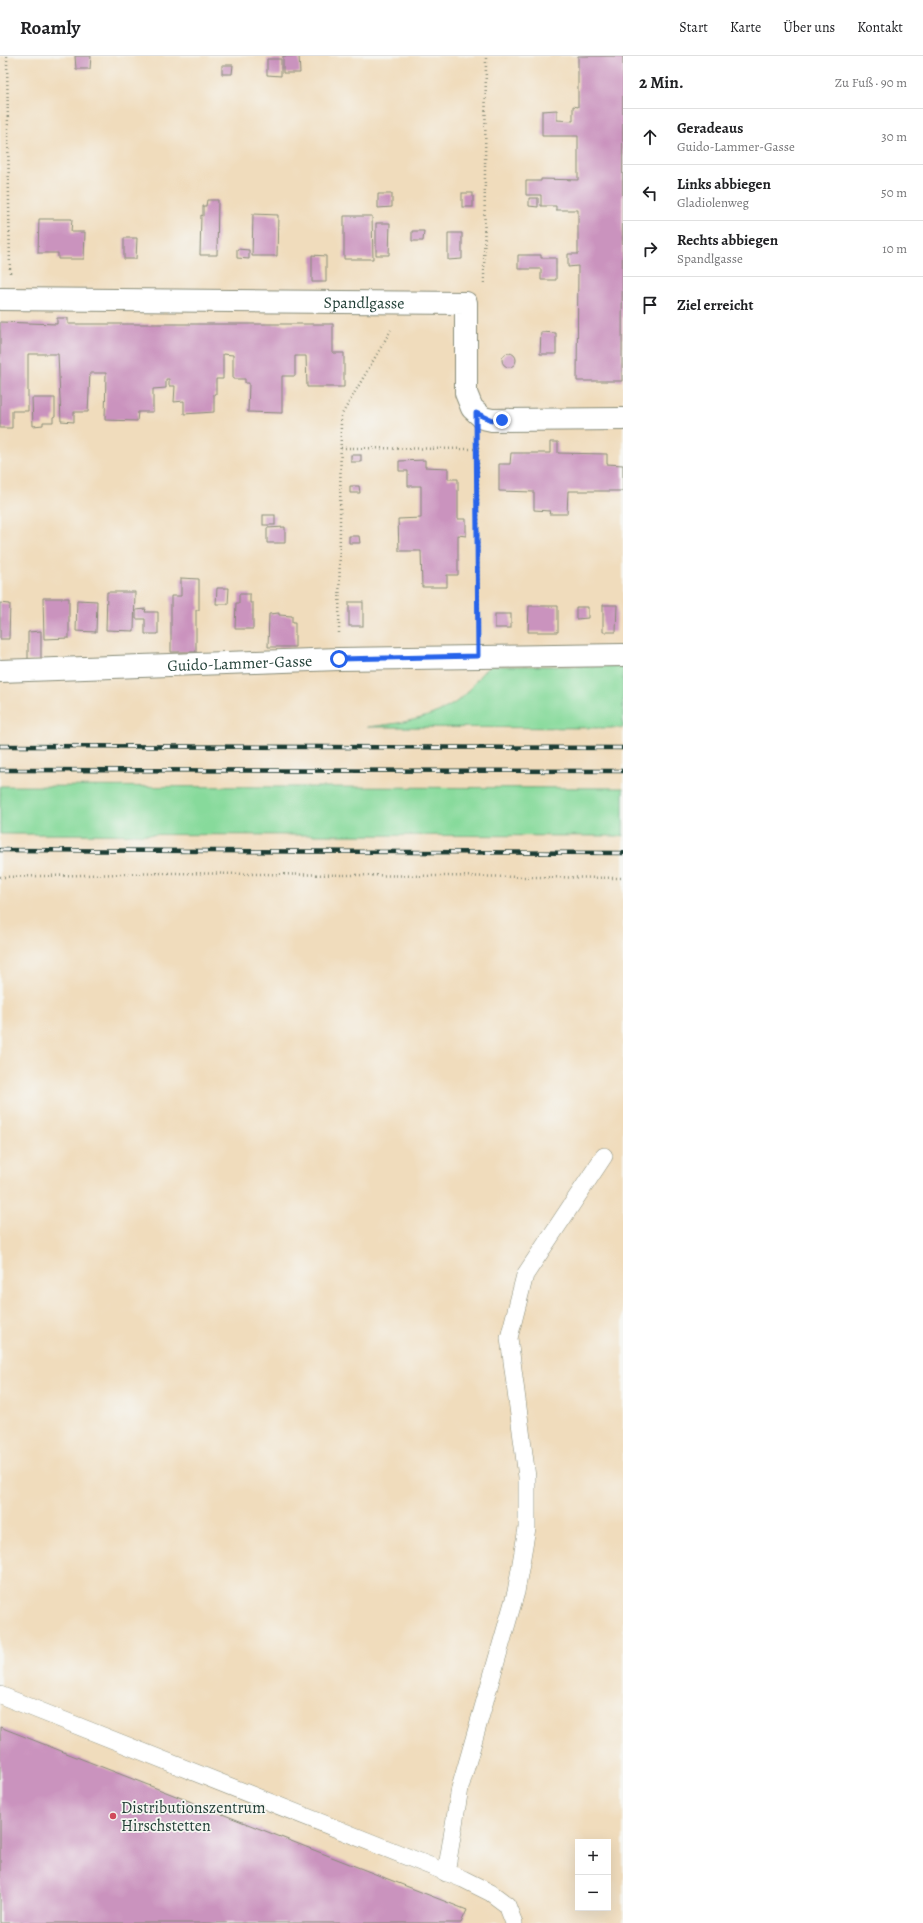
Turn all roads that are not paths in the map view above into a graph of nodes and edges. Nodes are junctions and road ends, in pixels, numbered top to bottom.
1 (5, 299) edge
2 (623, 419) edge
3 (623, 655) edge
4 (0, 671) edge
5 (604, 1156) dead end
6 (0, 1695) edge
7 (446, 1873) junction
8 (514, 1923) edge

1 - 2 street, Spandlgasse
3 - 4 street, Guido-Lammer-Gasse
5 - 7 lane
6 - 7 lane
7 - 8 lane

